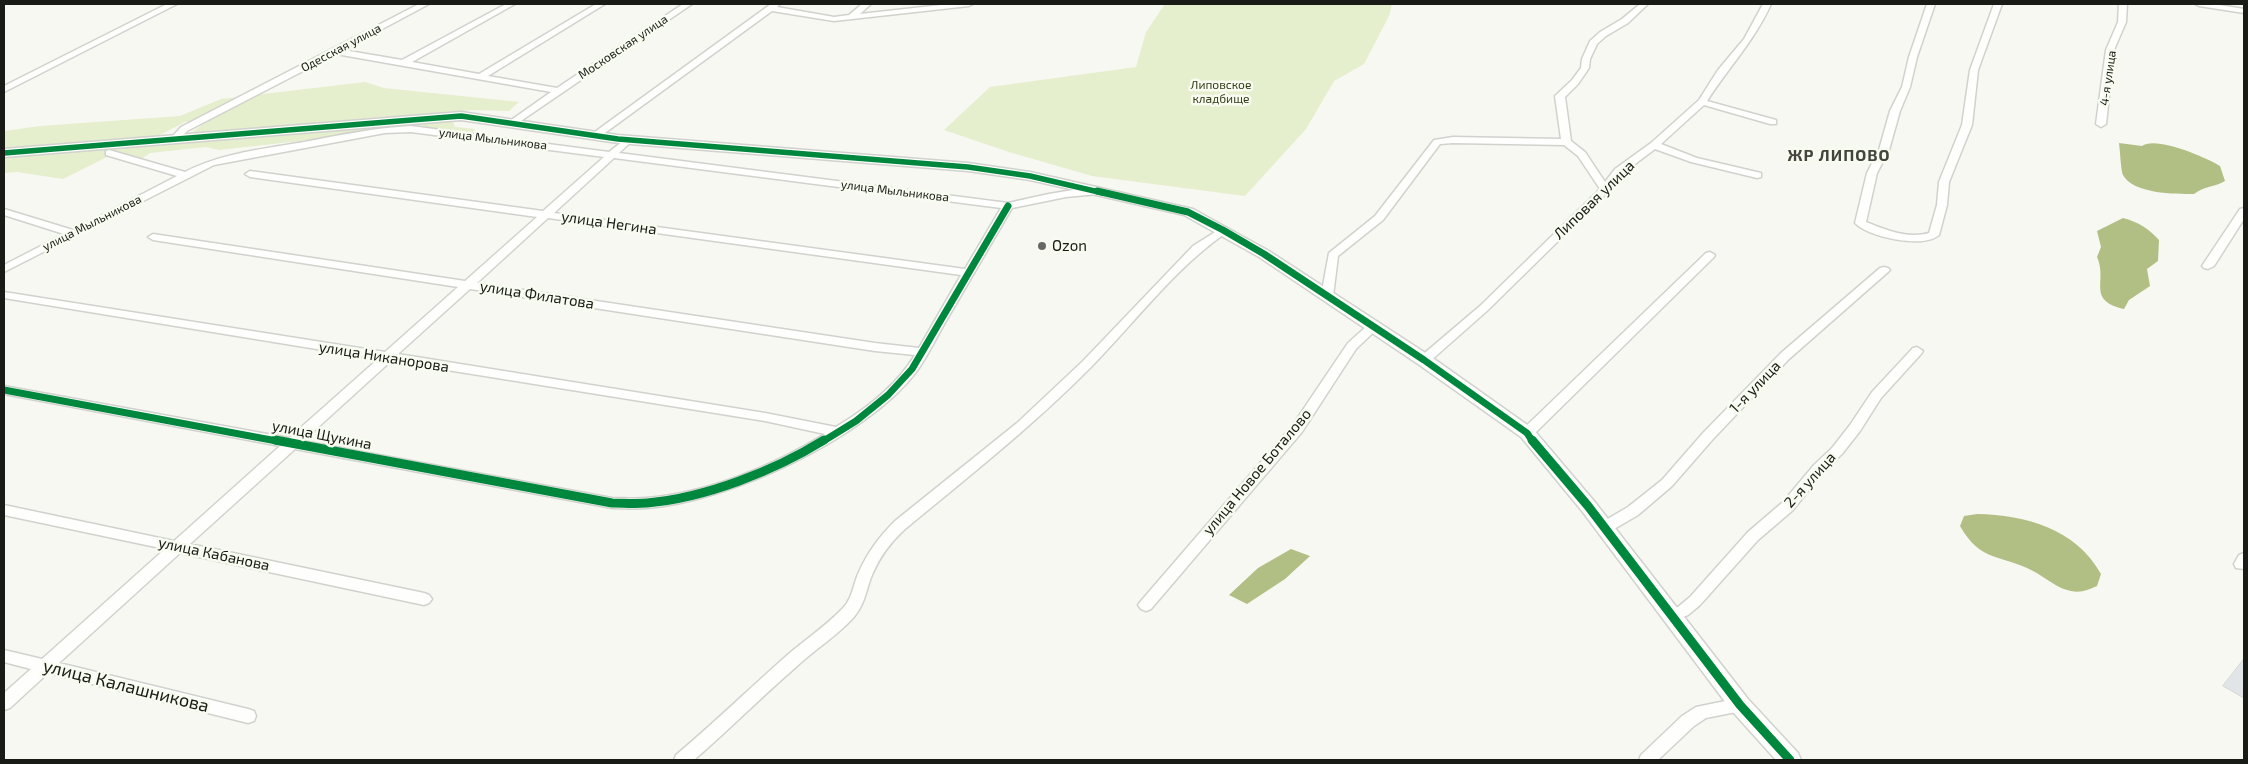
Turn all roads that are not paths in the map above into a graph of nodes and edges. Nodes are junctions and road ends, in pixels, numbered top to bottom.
1 (173, 4) edge
2 (425, 4) edge
3 (511, 4) edge
4 (601, 4) edge
5 (688, 4) edge
6 (867, 4) edge
7 (954, 4) edge
8 (969, 4) edge
9 (1644, 4) edge
10 (1767, 4) edge
11 (1931, 4) edge
12 (1998, 4) edge
13 (2123, 4) edge
14 (2199, 4) edge
15 (773, 6) edge
16 (2244, 11) edge
17 (851, 18) junction
18 (335, 51) junction
19 (404, 63) junction
20 (480, 77) junction
21 (4, 89) edge
22 (558, 91) junction
23 (1702, 102) junction
24 (1774, 122) dead end
25 (512, 123) junction
26 (2101, 124) dead end
27 (595, 136) junction
28 (175, 139) junction
29 (628, 140) junction
30 (1566, 142) junction
31 (1654, 146) junction
32 (4, 153) edge
33 (108, 153) dead end
34 (612, 155) junction
35 (250, 174) dead end
36 (184, 175) junction
37 (1757, 176) dead end
38 (1605, 189) junction
39 (1068, 190) junction
40 (1008, 206) junction
41 (2244, 211) edge
42 (4, 212) edge
43 (546, 214) junction
44 (1223, 230) junction
45 (73, 233) junction
46 (153, 237) dead end
47 (1710, 255) dead end
48 (2208, 266) dead end
49 (4, 269) edge
50 (1884, 270) dead end
51 (968, 273) junction
52 (467, 284) junction
53 (4, 296) edge
54 (1327, 296) junction
55 (1368, 331) junction
56 (1917, 351) dead end
57 (922, 352) junction
58 (385, 357) junction
59 (1424, 360) junction
60 (4, 390) edge
61 (838, 432) junction
62 (1527, 433) junction
63 (290, 443) junction
64 (4, 510) edge
65 (1604, 528) junction
66 (176, 546) junction
67 (424, 599) dead end
68 (1146, 606) dead end
69 (1671, 616) junction
70 (4, 656) edge
71 (44, 666) junction
72 (4, 703) edge
73 (1740, 705) junction
74 (248, 716) dead end
75 (682, 760) edge
76 (1647, 760) edge
77 (1790, 760) edge

1 - 21 street
2 - 18 street, Одесская улица
3 - 19 street
4 - 20 street
5 - 22 street, Московская улица
6 - 17 street
7 - 8 street
7 - 17 street
9 - 30 street
10 - 23 street, Липовая улица
11 - 12 street
13 - 26 street, 4-я улица
14 - 16 street
15 - 17 street
15 - 27 street
18 - 19 street
18 - 28 street, Одесская улица
19 - 20 street
20 - 22 street
22 - 25 street, Московская улица
23 - 24 street
23 - 31 street, Липовая улица
25 - 27 street
25 - 28 street
27 - 29 street
28 - 32 street
29 - 34 street
29 - 39 street
30 - 38 street
30 - 54 street
31 - 37 street
31 - 38 street, Липовая улица
33 - 36 street
34 - 36 street, улица Мыльникова
34 - 40 street, улица Мыльникова
34 - 43 street
35 - 43 street, улица Негина
36 - 45 street, улица Мыльникова
38 - 59 street, Липовая улица
39 - 40 street, улица Мыльникова
39 - 44 street
40 - 51 street, улица Щукина
41 - 48 street
42 - 45 street
43 - 51 street, улица Негина
43 - 52 street
44 - 54 street
44 - 75 street
45 - 49 street, улица Мыльникова
46 - 52 street, улица Филатова
47 - 62 street
50 - 65 street, 1-я улица
51 - 57 street, улица Щукина
52 - 57 street, улица Филатова
52 - 58 street
53 - 58 street, улица Никанорова
54 - 55 street
55 - 59 street
55 - 68 street, улица Новое Боталово
56 - 69 street, 2-я улица
57 - 61 street, улица Щукина
58 - 61 street, улица Никанорова
58 - 63 street
59 - 62 street
60 - 63 street, улица Щукина
61 - 63 street, улица Щукина
62 - 65 street
63 - 66 street
64 - 66 street, улица Кабанова
65 - 69 street
66 - 67 street, улица Кабанова
66 - 71 street
69 - 73 street
70 - 71 street, улица Калашникова
71 - 72 street
71 - 74 street, улица Калашникова
73 - 76 street
73 - 77 street

